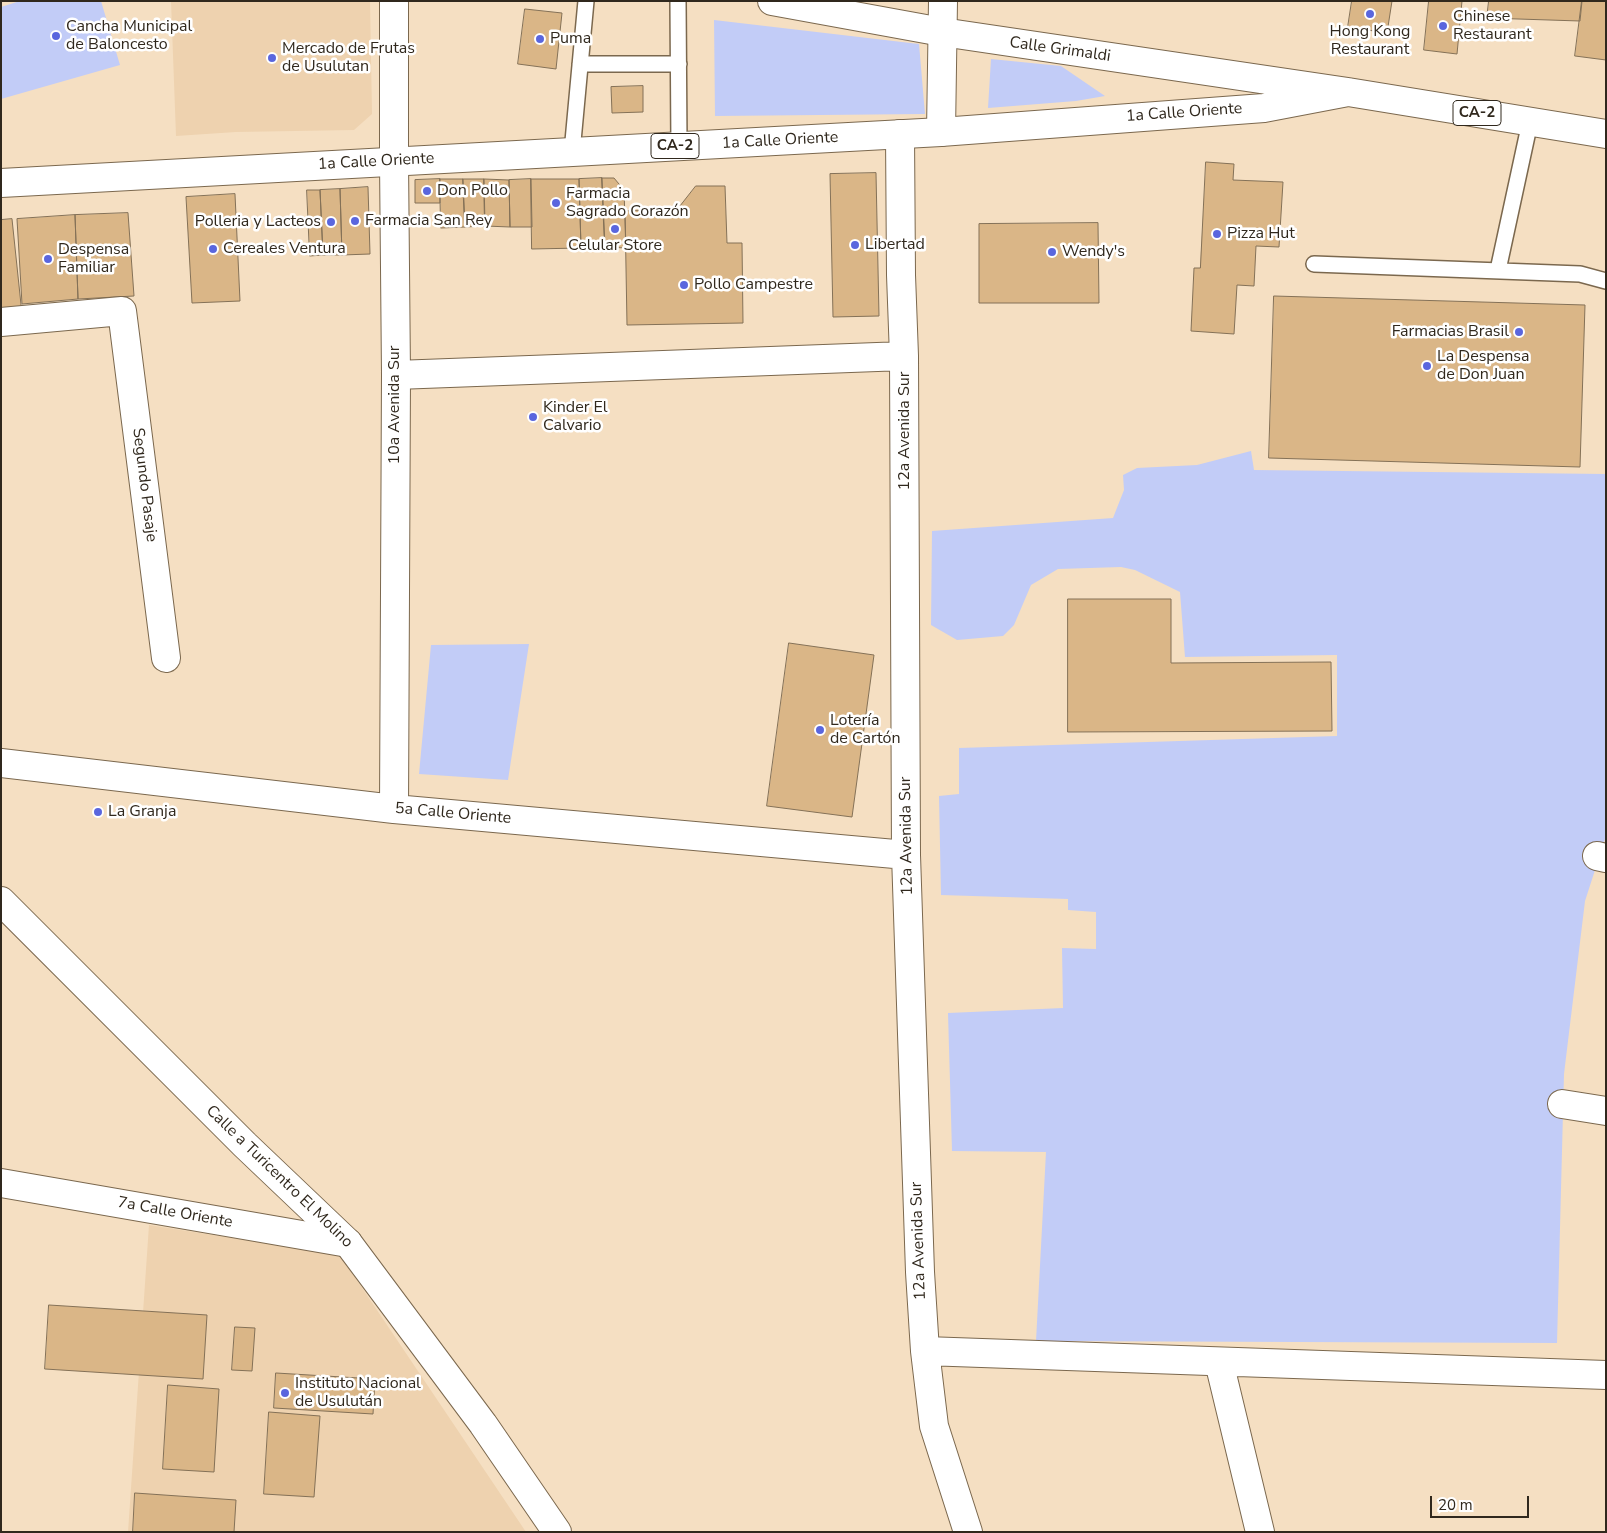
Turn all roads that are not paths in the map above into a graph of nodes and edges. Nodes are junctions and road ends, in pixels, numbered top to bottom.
1 (394, 1) edge
2 (586, 1) edge
3 (678, 1) edge
4 (772, 1) edge
5 (943, 1) edge
6 (942, 32) junction
7 (580, 64) junction
8 (679, 64) junction
9 (1348, 92) junction
10 (1530, 122) junction
11 (941, 132) junction
12 (900, 134) junction
13 (1606, 134) edge
14 (679, 146) junction
15 (572, 152) junction
16 (394, 161) junction
17 (1, 184) edge
18 (1314, 264) dead end
19 (1498, 270) junction
20 (1606, 282) edge
21 (1, 322) edge
22 (904, 356) junction
23 (396, 375) junction
24 (166, 658) dead end
25 (1, 763) edge
26 (394, 809) junction
27 (906, 854) junction
28 (1, 901) edge
29 (1562, 1104) dead end
30 (1606, 1111) edge
31 (1, 1183) edge
32 (348, 1243) junction
33 (925, 1351) junction
34 (1219, 1362) junction
35 (1606, 1375) edge
36 (557, 1532) edge
37 (968, 1532) edge
38 (1260, 1532) edge

1 - 16 street, 10a Avenida Sur
2 - 7 lane
3 - 8 lane
4 - 6 street, Calle Grimaldi / CA-2
5 - 6 street
6 - 9 street, Calle Grimaldi / CA-2
6 - 11 street
7 - 8 lane
7 - 15 lane
8 - 14 lane
9 - 10 street, CA-2
9 - 11 street, 1a Calle Oriente / CA-2
10 - 13 street, CA-2
10 - 19 lane
11 - 12 street, 1a Calle Oriente / CA-2
12 - 14 street, 1a Calle Oriente / CA-2
12 - 22 street, 12a Avenida Sur
14 - 15 street, 1a Calle Oriente / CA-2
15 - 16 street, 1a Calle Oriente / CA-2
16 - 17 street, 1a Calle Oriente / CA-2
16 - 23 street, 10a Avenida Sur
18 - 19 lane
19 - 20 lane
21 - 24 street, Segundo Pasaje
22 - 23 street
22 - 27 street, 12a Avenida Sur
23 - 26 street, 10a Avenida Sur
25 - 26 street, 5a Calle Oriente
26 - 27 street, 5a Calle Oriente
27 - 33 street, 12a Avenida Sur
28 - 32 street, Calle a Turicentro El Molino
29 - 30 street
31 - 32 street, 7a Calle Oriente
32 - 36 street, Calle a Turicentro El Molino
33 - 34 street
33 - 37 street, 12a Avenida Sur
34 - 35 street
34 - 38 street

